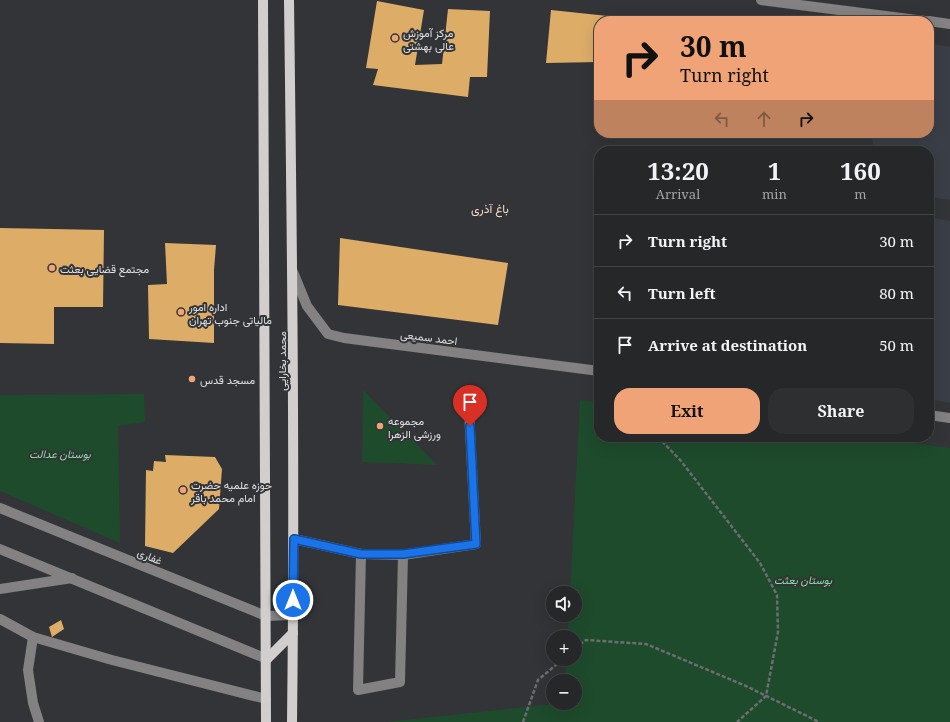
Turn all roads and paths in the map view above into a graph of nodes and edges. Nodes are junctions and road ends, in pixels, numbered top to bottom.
1 (263, 0) edge
2 (290, 0) edge
3 (761, 0) edge
4 (830, 4) edge
5 (897, 16) edge
6 (934, 22) edge
7 (950, 24) edge
8 (293, 272) junction
9 (594, 370) edge
10 (469, 411) dead end
11 (934, 416) edge
12 (950, 418) edge
13 (663, 442) edge
14 (0, 508) edge
15 (294, 539) junction
16 (0, 549) edge
17 (361, 554) junction
18 (403, 554) junction
19 (72, 578) junction
20 (0, 590) edge
21 (293, 615) junction
22 (266, 616) junction
23 (0, 619) edge
24 (293, 633) junction
25 (33, 637) junction
26 (582, 643) edge
27 (267, 659) junction
28 (555, 666) edge
29 (766, 696) junction
30 (266, 699) junction
31 (39, 722) edge
32 (266, 722) edge
33 (292, 722) edge
34 (523, 722) edge
35 (737, 722) edge
36 (819, 722) edge

1 - 22 main road, محمد بخارایی
2 - 8 main road, محمد بخارایی
3 - 4 street
4 - 5 street
6 - 7 street
8 - 9 street, احمد سمیعی
8 - 15 main road, محمد بخارایی
10 - 18 street
11 - 12 street
13 - 29 path
14 - 22 street, غفاری
15 - 17 street
15 - 21 main road, محمد بخارایی
16 - 19 street
17 - 18 street
17 - 18 street
19 - 20 street
19 - 27 street
21 - 22 street, غفاری
21 - 24 main road, محمد بخارایی
22 - 27 main road, محمد بخارایی
23 - 25 street
24 - 27 main road
24 - 33 main road, محمد بخارایی
25 - 30 street
25 - 31 street
26 - 29 path
27 - 30 main road, محمد بخارایی
28 - 34 path
29 - 35 path
29 - 36 path
30 - 32 main road, محمد بخارایی

